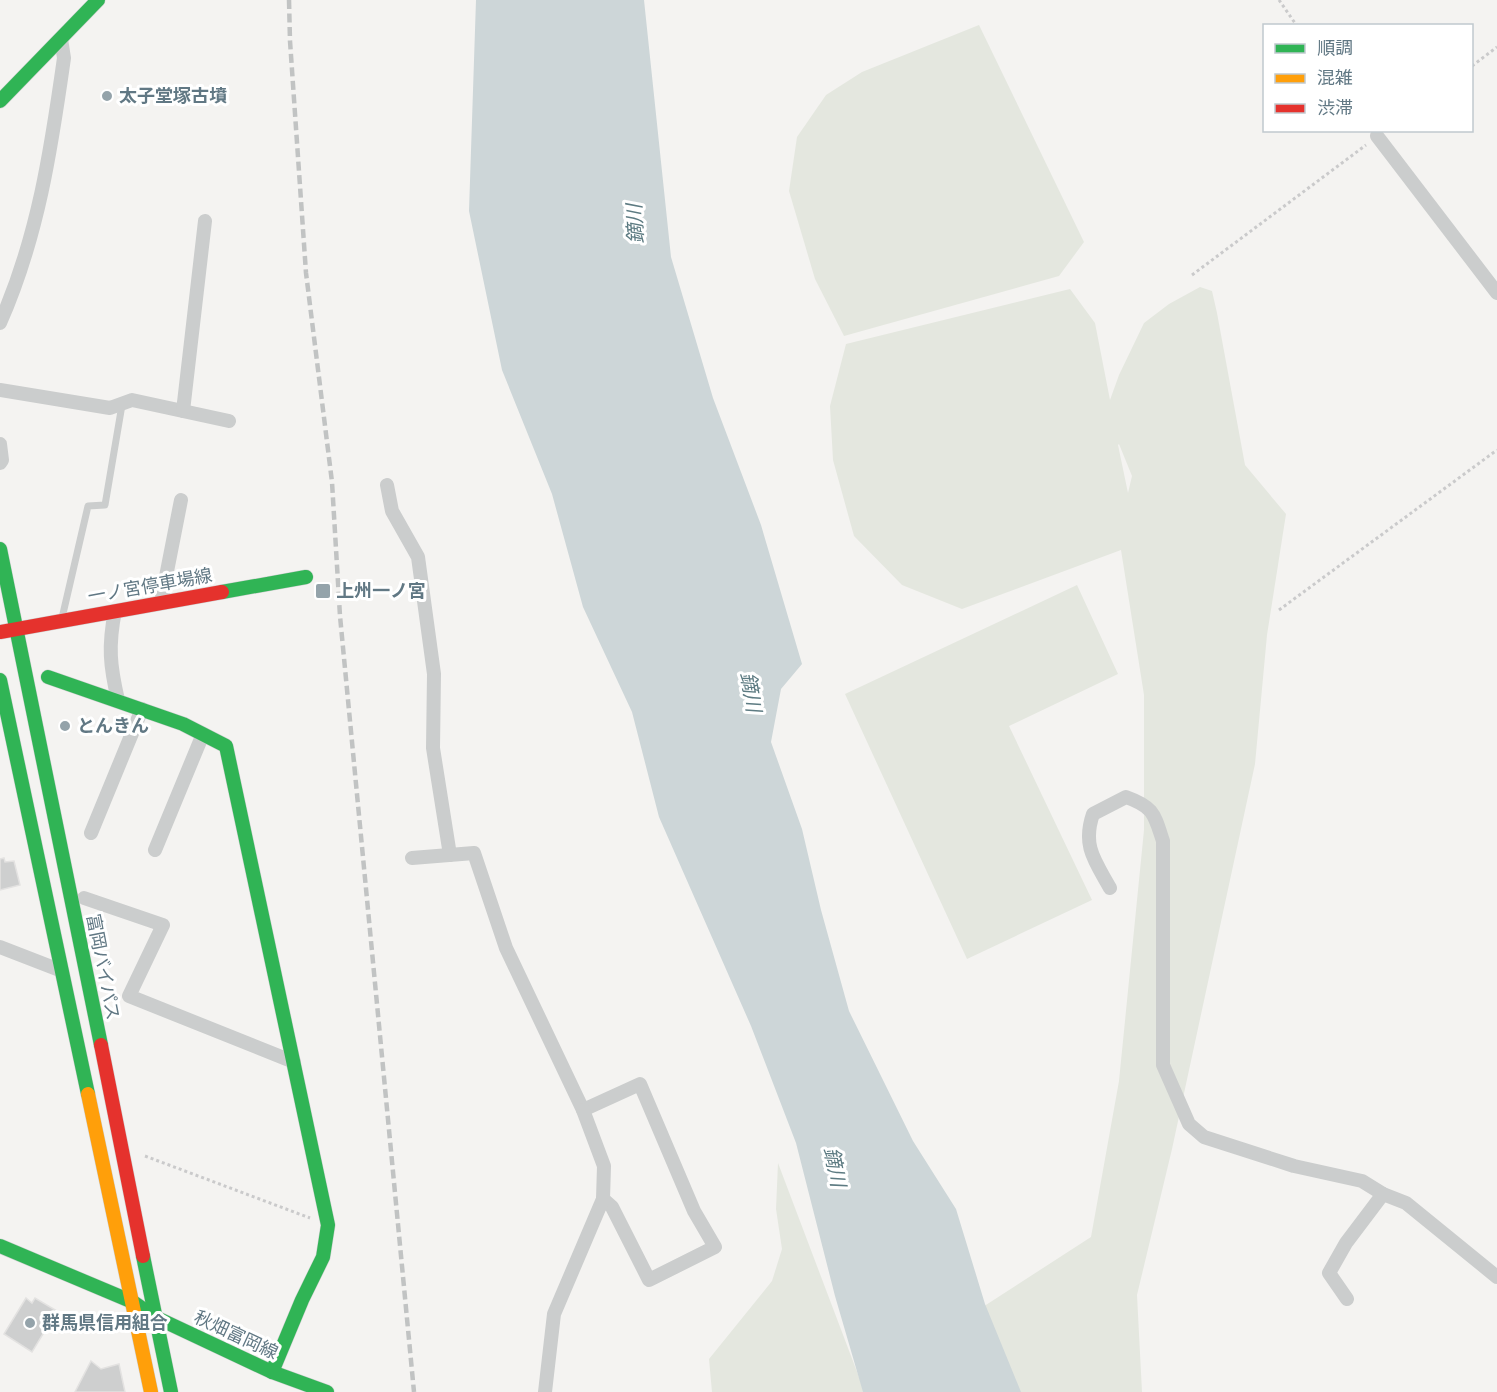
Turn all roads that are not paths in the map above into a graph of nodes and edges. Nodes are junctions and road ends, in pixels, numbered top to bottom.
1 (98, 0) edge
2 (61, 39) junction
3 (0, 101) edge
4 (1377, 136) road end
5 (205, 221) dead end
6 (1497, 293) edge
7 (0, 323) edge
8 (0, 390) edge
9 (122, 404) junction
10 (183, 411) junction
11 (229, 421) dead end
12 (0, 444) edge
13 (0, 463) edge
14 (387, 485) dead end
15 (181, 500) dead end
16 (0, 549) edge
17 (306, 577) dead end
18 (161, 602) junction
19 (115, 611) junction
20 (61, 620) junction
21 (16, 628) junction
22 (0, 632) edge
23 (48, 677) dead end
24 (0, 680) edge
25 (118, 700) junction
26 (142, 709) junction
27 (203, 734) junction
28 (91, 834) dead end
29 (155, 850) dead end
30 (450, 855) junction
31 (412, 858) dead end
32 (1110, 888) dead end
33 (84, 898) dead end
34 (0, 947) edge
35 (62, 971) junction
36 (294, 1062) junction
37 (583, 1110) junction
38 (1383, 1194) junction
39 (603, 1200) junction
40 (0, 1246) edge
41 (1497, 1277) edge
42 (1347, 1299) dead end
43 (133, 1302) junction
44 (156, 1317) junction
45 (272, 1372) junction
46 (151, 1392) edge
47 (171, 1392) edge
48 (327, 1392) edge
49 (544, 1392) edge

1 - 2 main road
2 - 3 main road
2 - 7 street
4 - 6 street
5 - 10 street
8 - 9 street
9 - 10 street
9 - 20 lane
10 - 11 street
12 - 13 street
14 - 30 street
15 - 18 street
16 - 21 main road, 富岡バイパス
17 - 18 main road, 一ノ宮停車場線
18 - 19 main road, 一ノ宮停車場線
19 - 20 main road, 一ノ宮停車場線
19 - 25 street
20 - 21 main road, 一ノ宮停車場線
21 - 22 main road, 一ノ宮停車場線
21 - 44 main road, 富岡バイパス
23 - 25 main road
24 - 35 main road
25 - 26 main road
26 - 27 main road
26 - 28 street
27 - 29 street
27 - 36 main road
30 - 31 street
30 - 37 street
32 - 38 street
33 - 36 street
34 - 35 street
35 - 43 main road
36 - 45 main road
37 - 39 street
37 - 39 street
38 - 41 street
38 - 42 street
39 - 49 street
40 - 43 main road, 秋畑富岡線
43 - 44 main road, 秋畑富岡線
43 - 46 main road
44 - 45 main road, 秋畑富岡線
44 - 47 main road, 富岡バイパス
45 - 48 main road, 秋畑富岡線

